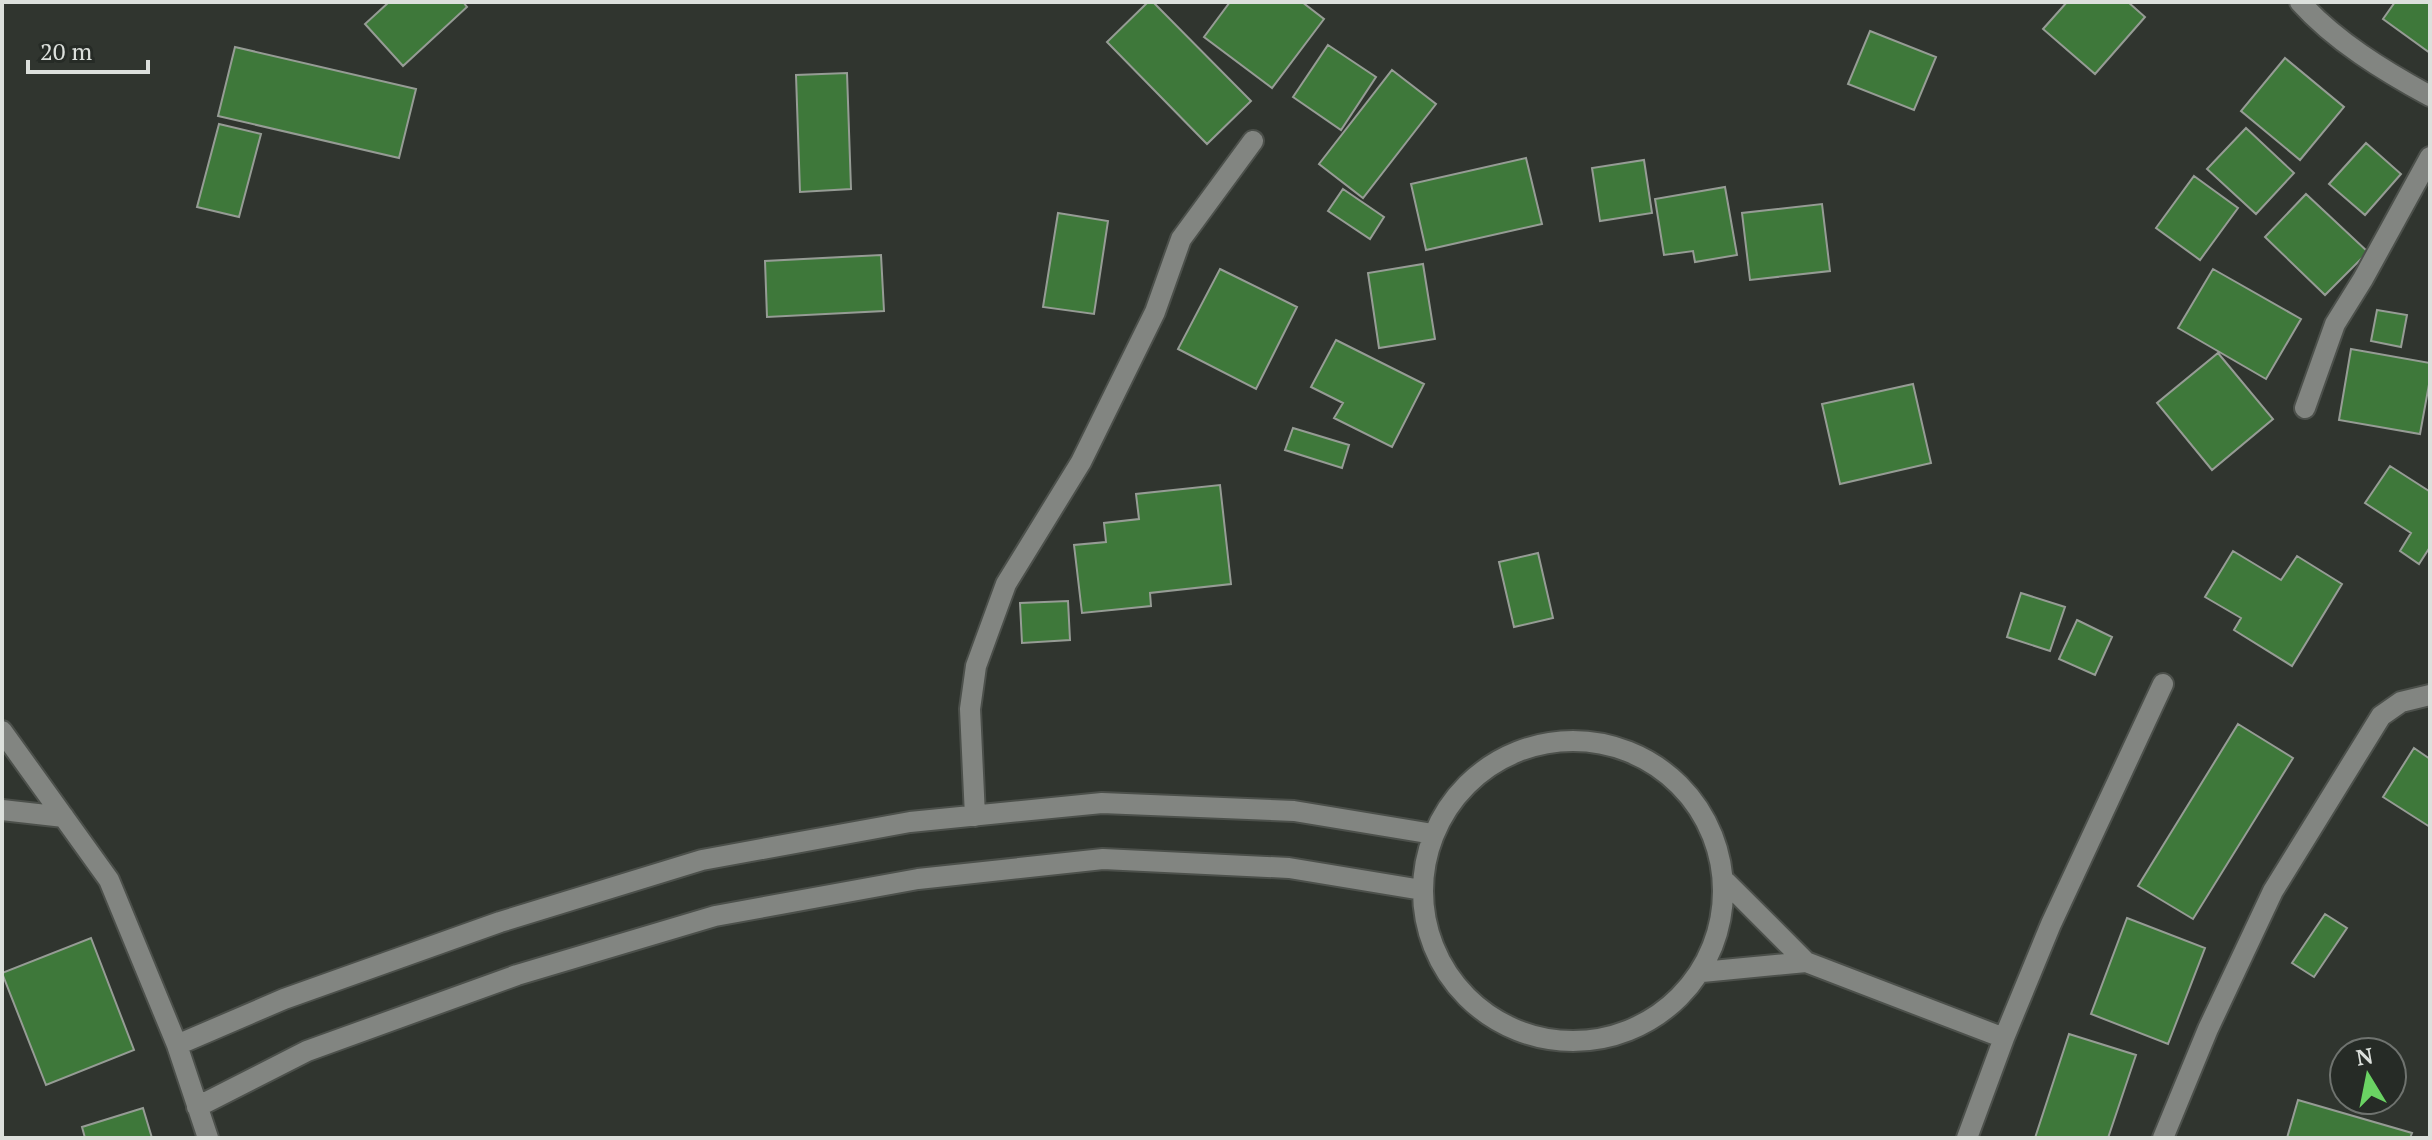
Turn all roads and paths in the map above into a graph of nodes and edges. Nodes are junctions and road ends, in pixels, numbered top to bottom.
1 (2300, 2) edge
2 (2430, 96) edge
3 (1253, 141) dead end
4 (2430, 157) edge
5 (2305, 408) dead end
6 (2163, 684) dead end
7 (2430, 695) edge
8 (2, 731) edge
9 (2, 810) edge
10 (975, 816) junction
11 (64, 817) junction
12 (1433, 834) junction
13 (1726, 882) junction
14 (1422, 890) junction
15 (1806, 962) junction
16 (1702, 972) junction
17 (2004, 1038) junction
18 (177, 1045) junction
19 (197, 1107) junction
20 (208, 1138) edge
21 (1967, 1138) edge
22 (2163, 1138) edge

1 - 2 street
3 - 10 street
4 - 5 street
6 - 17 street
7 - 22 street
8 - 11 street
9 - 11 street
10 - 12 street
10 - 18 street
11 - 18 street
12 - 13 street
12 - 14 street
13 - 15 street
13 - 16 street
14 - 16 street
14 - 19 street
15 - 16 street
15 - 17 street
17 - 21 street
18 - 19 street
19 - 20 street

